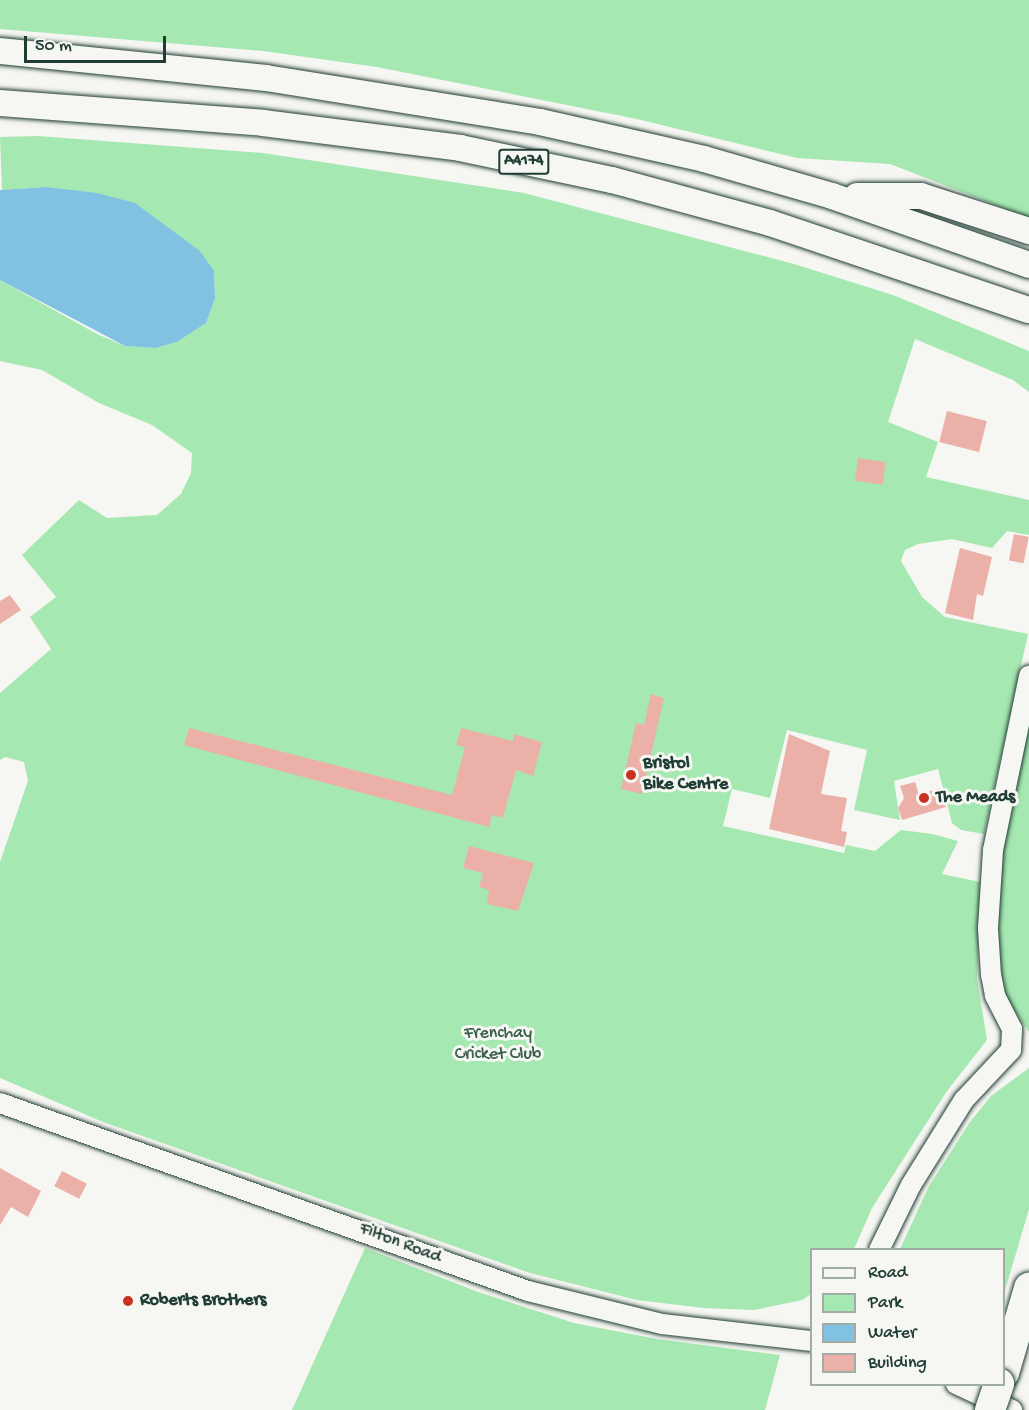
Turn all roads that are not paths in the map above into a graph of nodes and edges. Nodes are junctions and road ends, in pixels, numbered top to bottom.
1 (0, 51) edge
2 (0, 102) edge
3 (832, 196) junction
4 (1029, 231) edge
5 (1029, 265) edge
6 (1029, 310) edge
7 (1029, 676) edge
8 (0, 1103) edge
9 (880, 1248) edge
10 (1029, 1288) edge
11 (810, 1341) edge
12 (1005, 1367) edge
13 (960, 1386) edge
14 (999, 1386) edge
15 (990, 1410) edge
16 (1012, 1410) edge

1 - 3 main road, A4174
2 - 6 main road, A4174
3 - 4 main road, A4174
3 - 5 main road, A4174
7 - 9 street
8 - 11 street, Filton Road
10 - 12 highway
13 - 16 street
14 - 15 highway, bridge

